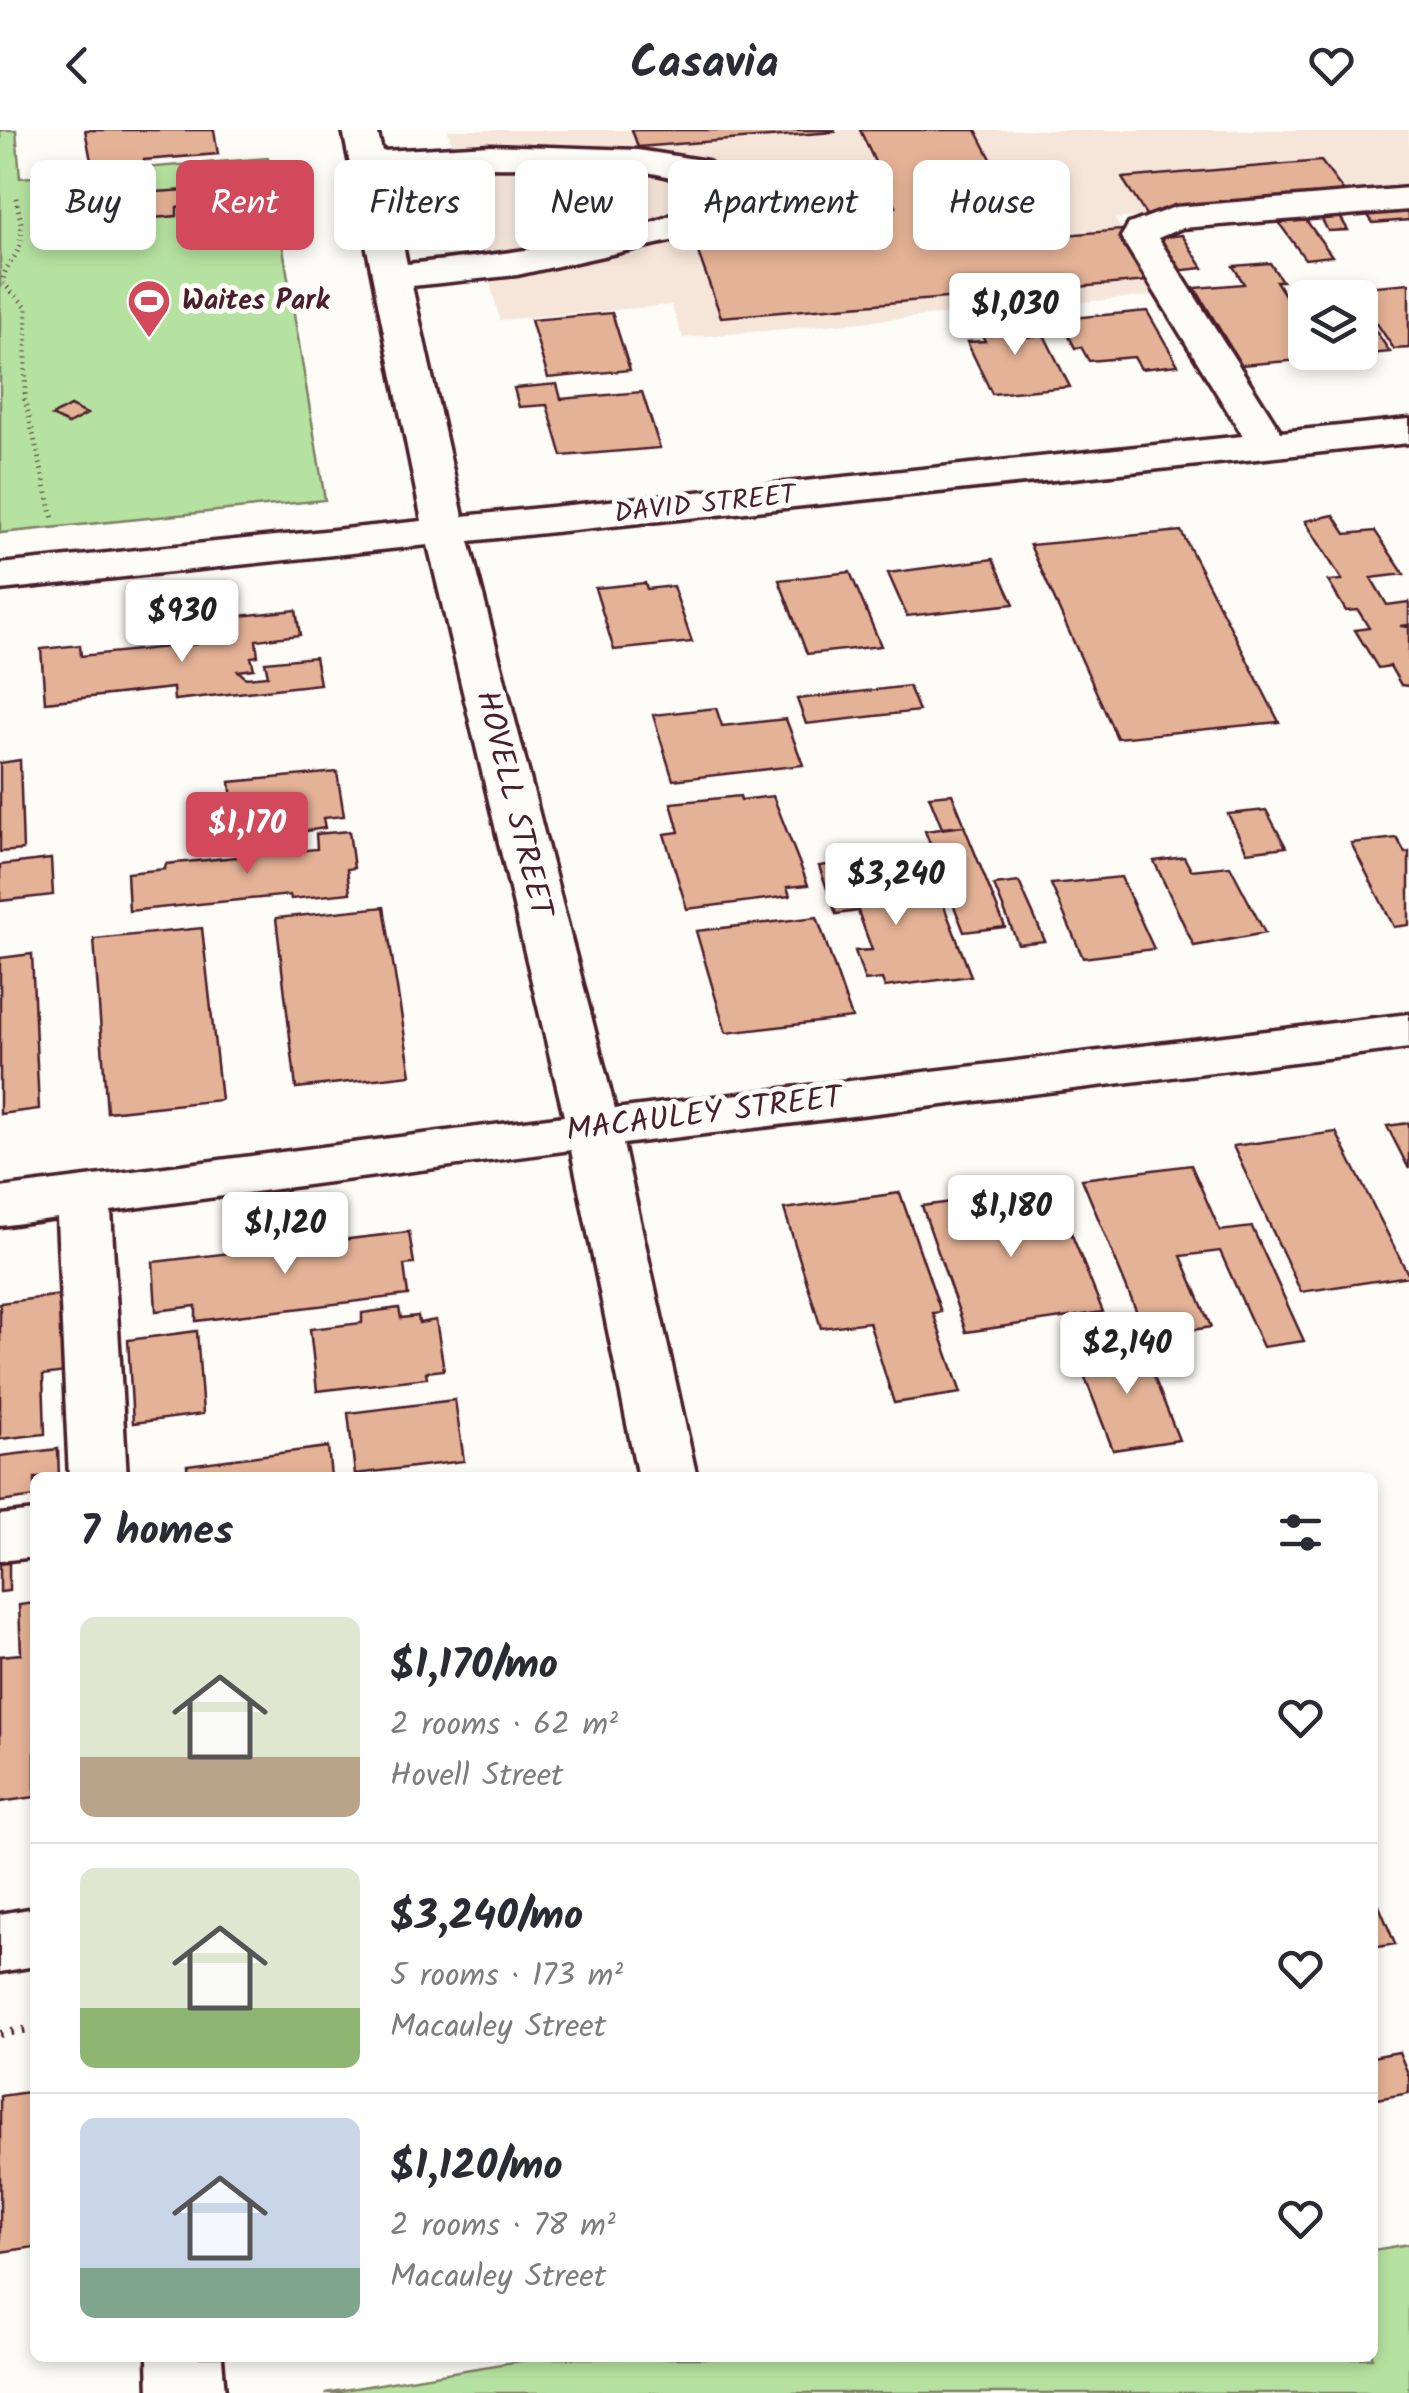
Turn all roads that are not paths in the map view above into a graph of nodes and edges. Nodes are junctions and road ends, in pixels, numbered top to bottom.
1 (364, 146) edge
2 (1409, 199) edge
3 (392, 276) junction
4 (1409, 431) edge
5 (1269, 445) junction
6 (446, 533) junction
7 (0, 577) edge
8 (1409, 1031) edge
9 (594, 1130) junction
10 (84, 1196) junction
11 (0, 1207) edge
12 (98, 1472) edge
13 (667, 1472) edge
14 (30, 1535) edge
15 (0, 1538) edge
16 (30, 1939) edge
17 (0, 1943) edge
18 (184, 2362) edge
19 (187, 2393) edge

1 - 3 street, HOVELL STREET
1 - 3 street
2 - 5 street
3 - 6 street, HOVELL STREET
4 - 5 street, DAVID STREET
5 - 6 street, DAVID STREET
6 - 7 street, DAVID STREET
6 - 9 street, HOVELL STREET
8 - 9 street, MACAULEY STREET
9 - 10 street, MACAULEY STREET
9 - 13 street, HOVELL STREET
10 - 11 street, MACAULEY STREET
10 - 12 street
14 - 15 street
16 - 17 street
18 - 19 street

